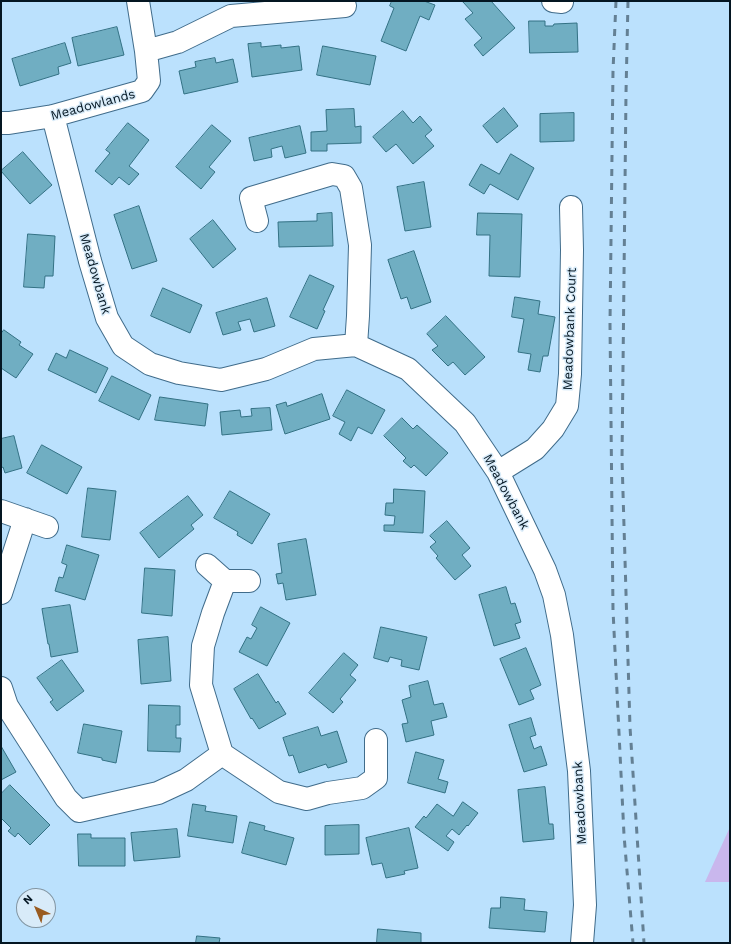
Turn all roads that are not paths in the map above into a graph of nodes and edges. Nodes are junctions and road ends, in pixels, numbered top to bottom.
1 (138, 1) edge
2 (345, 6) dead end
3 (146, 51) junction
4 (53, 116) junction
5 (1, 123) edge
6 (571, 207) dead end
7 (257, 221) dead end
8 (356, 345) junction
9 (498, 472) junction
10 (2, 511) edge
11 (25, 519) junction
12 (47, 527) dead end
13 (207, 565) dead end
14 (225, 581) junction
15 (249, 582) dead end
16 (1, 593) edge
17 (1, 688) edge
18 (376, 740) dead end
19 (222, 754) junction
20 (582, 943) edge

1 - 3 street, Meadowlands
2 - 3 street
3 - 4 street, Meadowlands
4 - 5 street, Meadowlands
4 - 8 street, Meadowbank
6 - 9 street, Meadowbank Court
7 - 8 street
8 - 9 street, Meadowbank
9 - 20 street, Meadowbank
10 - 11 street
11 - 12 street
11 - 16 street
13 - 14 street
14 - 15 street
14 - 19 street
17 - 19 street
18 - 19 street

